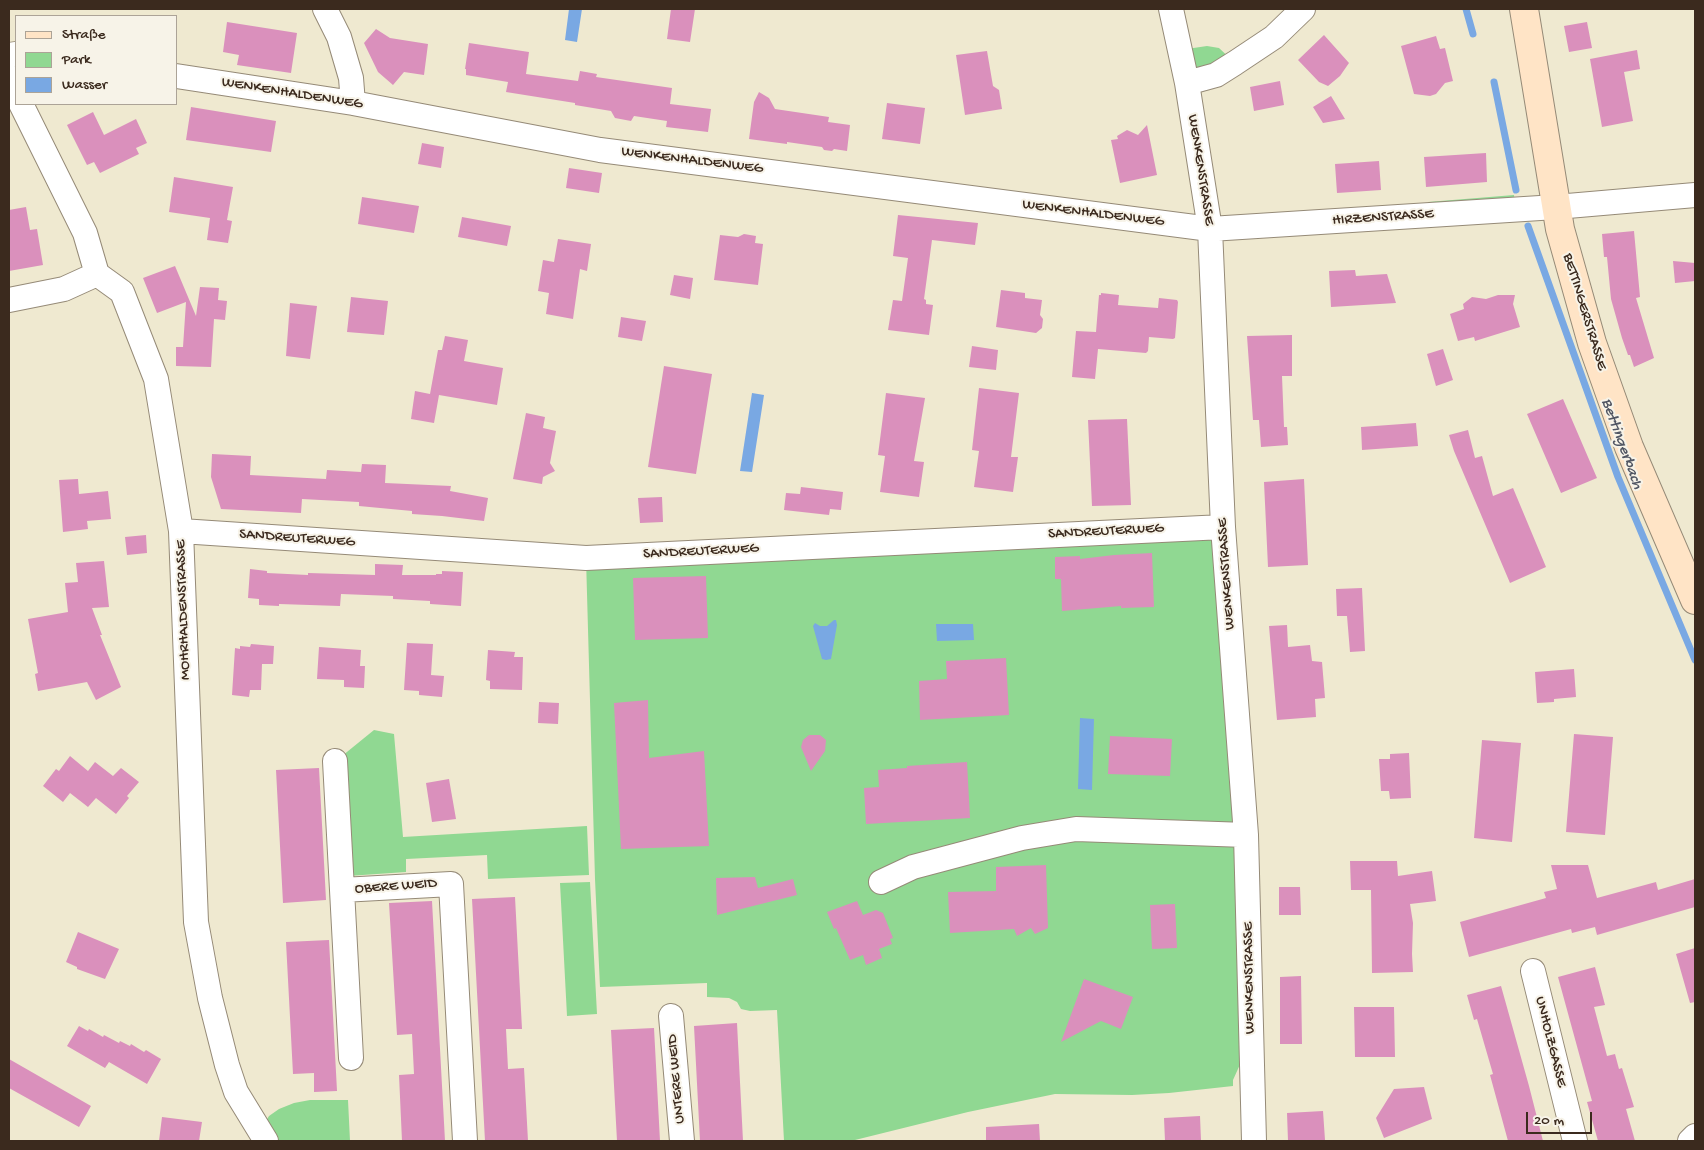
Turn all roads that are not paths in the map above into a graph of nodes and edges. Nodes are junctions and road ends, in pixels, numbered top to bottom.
1 (325, 9) edge
2 (1171, 9) edge
3 (1303, 9) edge
4 (1524, 9) edge
5 (178, 76) edge
6 (9, 77) edge
7 (1187, 82) junction
8 (15, 92) edge
9 (353, 103) junction
10 (21, 105) edge
11 (1695, 195) edge
12 (1556, 207) junction
13 (1210, 229) junction
14 (97, 274) junction
15 (9, 300) edge
16 (1223, 527) junction
17 (181, 530) junction
18 (1689, 571) edge
19 (1695, 600) edge
20 (335, 761) dead end
21 (1246, 835) junction
22 (881, 882) dead end
23 (342, 890) junction
24 (1533, 972) dead end
25 (672, 1016) dead end
26 (351, 1058) dead end
27 (1695, 1136) edge
28 (266, 1141) edge
29 (465, 1141) edge
30 (682, 1141) edge
31 (1254, 1141) edge
32 (1575, 1141) edge
33 (1690, 1141) edge

1 - 9 street
2 - 7 street, WENKENSTRASSE
3 - 7 street
4 - 12 street, BETTINGERSTRASSE
5 - 9 street, WENKENHALDENWEG
6 - 8 street
7 - 13 street, WENKENSTRASSE
9 - 13 street, WENKENHALDENWEG
10 - 14 street
11 - 12 street, HIRZENSTRASSE
12 - 13 street, HIRZENSTRASSE
12 - 18 street, BETTINGERSTRASSE
13 - 16 street, WENKENSTRASSE
14 - 15 street
14 - 17 street, MOHRHALDENSTRASSE
16 - 17 street, SANDREUTERWEG
16 - 21 street, WENKENSTRASSE
17 - 28 street, MOHRHALDENSTRASSE
18 - 19 street, BETTINGERSTRASSE
20 - 23 street
21 - 22 street
21 - 31 street, WENKENSTRASSE
23 - 26 street, OBERE WEID
23 - 29 street, OBERE WEID
24 - 32 street, UNHOLZGASSE
25 - 30 street, UNTERE WEID
27 - 33 street

